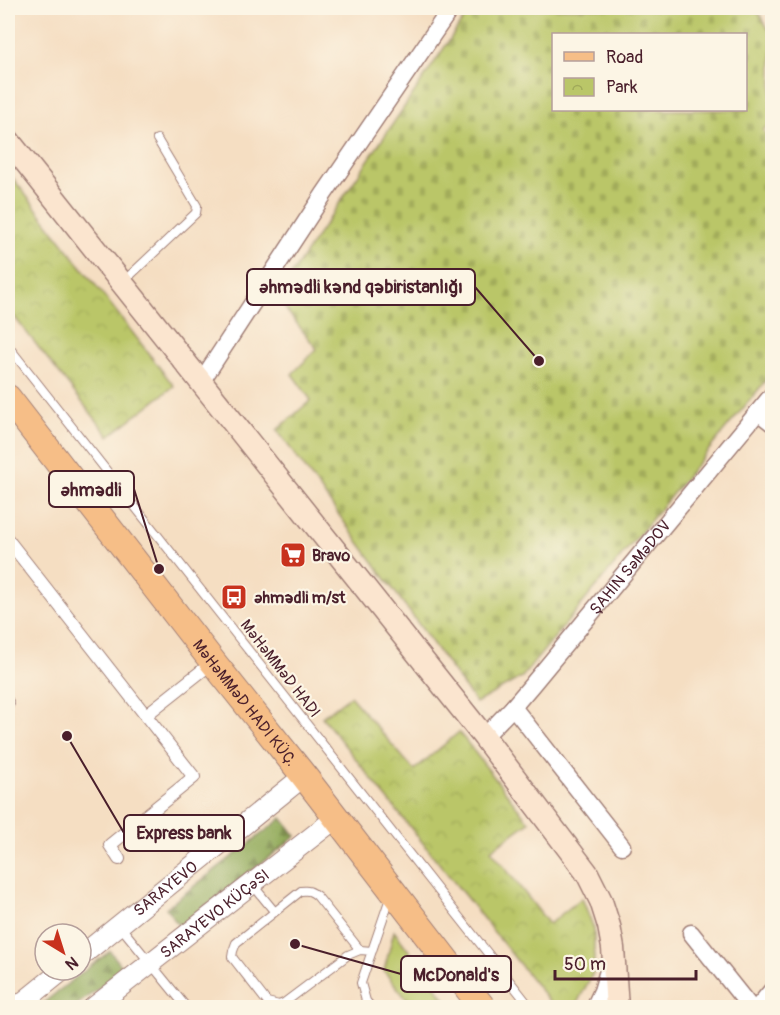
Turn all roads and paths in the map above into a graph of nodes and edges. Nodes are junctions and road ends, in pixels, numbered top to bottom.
1 (450, 8) edge
2 (157, 139) dead end
3 (8, 140) edge
4 (122, 283) junction
5 (8, 346) edge
6 (201, 382) junction
7 (772, 395) edge
8 (8, 398) edge
9 (758, 412) junction
10 (772, 423) edge
11 (8, 540) edge
12 (213, 662) junction
13 (513, 707) junction
14 (146, 715) junction
15 (484, 737) junction
16 (304, 776) junction
17 (336, 818) junction
18 (622, 846) dead end
19 (119, 859) dead end
20 (252, 884) junction
21 (393, 891) junction
22 (274, 911) junction
23 (120, 925) junction
24 (691, 933) dead end
25 (93, 946) edge
26 (613, 948) junction
27 (360, 950) junction
28 (372, 951) junction
29 (151, 963) junction
30 (48, 982) edge
31 (772, 990) edge
32 (16, 1008) edge
33 (93, 1008) edge
34 (187, 1008) edge
35 (372, 1008) edge
36 (483, 1008) edge
37 (531, 1008) edge
38 (594, 1008) edge
39 (617, 1008) edge
40 (751, 1008) edge
41 (757, 1008) edge

1 - 6 street
2 - 4 lane
3 - 4 main road
4 - 6 main road
5 - 37 lane, MƏHƏMMƏD HADI
6 - 15 main road
7 - 9 street, ŞAHIN SƏMƏDOV
8 - 12 main road, MƏHƏMMƏD HADI KÜÇ.
9 - 10 street
9 - 13 street, ŞAHIN SƏMƏDOV
11 - 14 street
12 - 14 street
12 - 16 main road, MƏHƏMMƏD HADI KÜÇ.
13 - 15 street, ŞAHIN SƏMƏDOV
13 - 18 street
14 - 19 street
15 - 26 main road
16 - 17 main road, MƏHƏMMƏD HADI KÜÇ.
16 - 23 street, SARAYEVO
17 - 20 street, SARAYEVO KÜÇƏSI
17 - 21 main road, MƏHƏMMƏD HADI KÜÇ.
20 - 22 lane
20 - 29 street, SARAYEVO KÜÇƏSI
21 - 28 lane
21 - 36 main road, MƏHƏMMƏD HADI KÜÇ.
22 - 27 lane
22 - 27 lane
23 - 25 street, SARAYEVO
23 - 29 lane
24 - 40 street
26 - 38 street
26 - 39 main road
27 - 28 lane
28 - 35 lane
29 - 33 street, SARAYEVO KÜÇƏSI
29 - 34 lane
30 - 32 street
31 - 41 street

